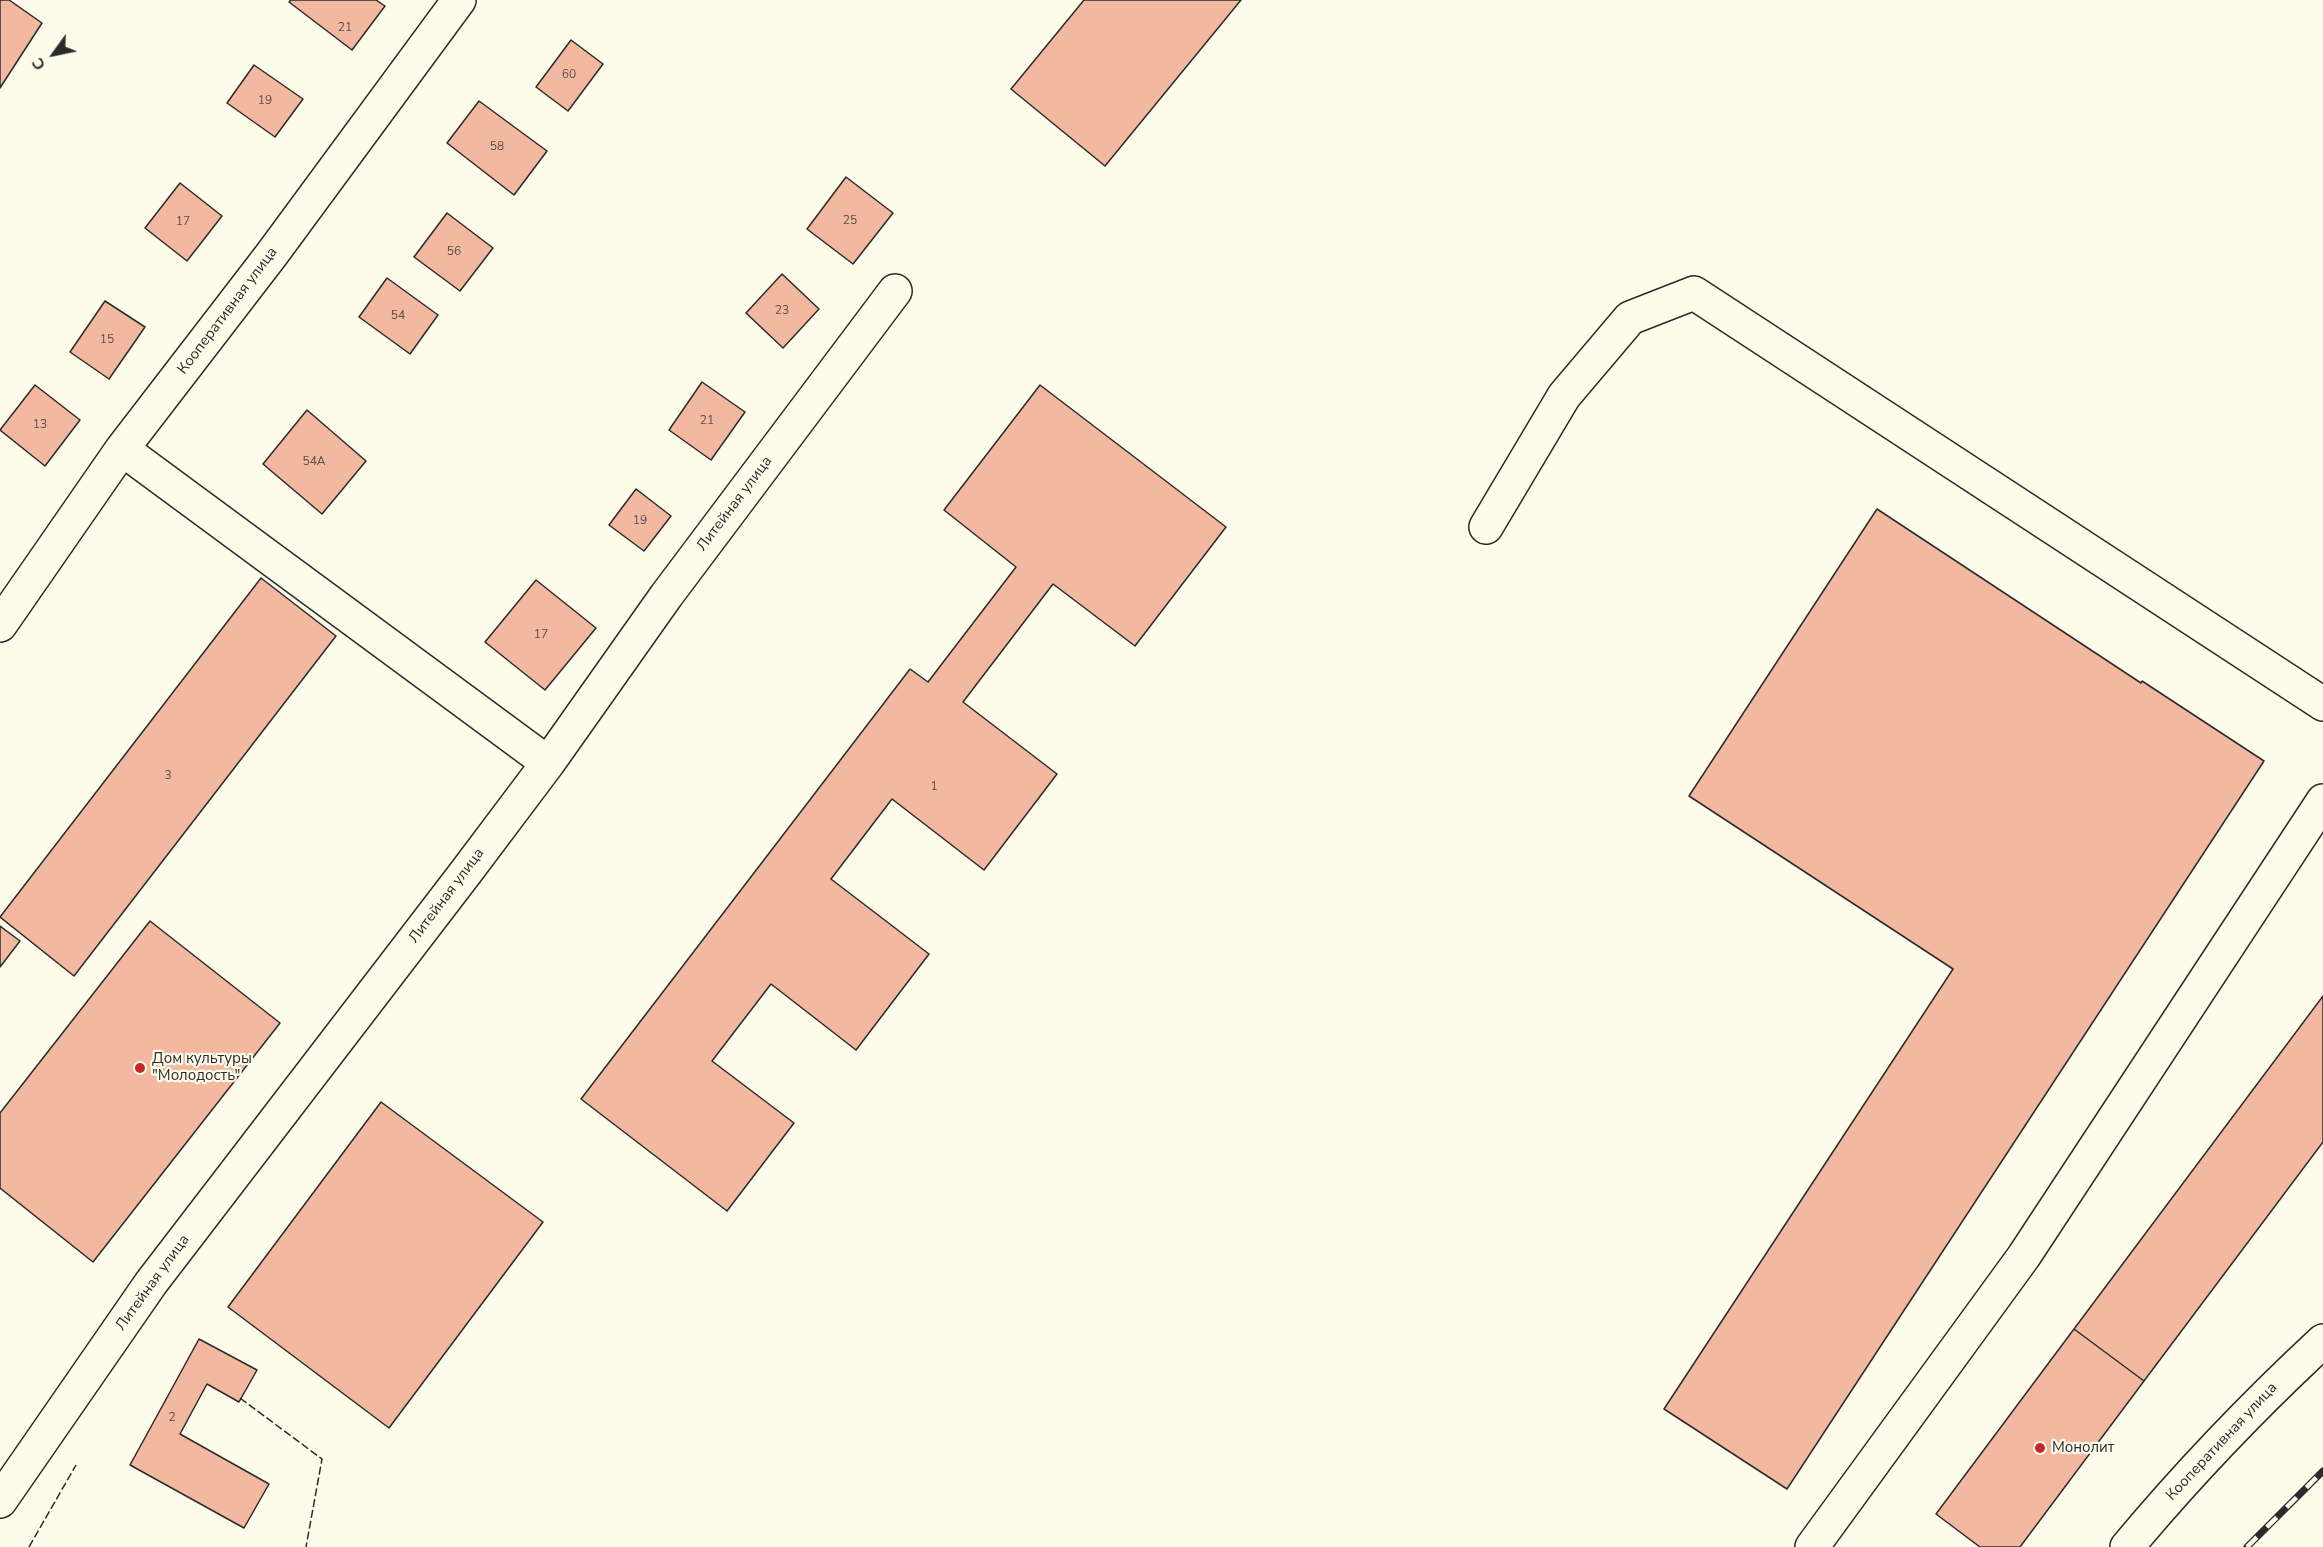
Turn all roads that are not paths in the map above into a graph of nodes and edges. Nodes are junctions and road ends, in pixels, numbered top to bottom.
1 (459, 0) edge
2 (895, 291) dead end
3 (122, 449) junction
4 (1486, 526) dead end
5 (0, 626) edge
6 (2323, 704) edge
7 (548, 763) junction
8 (2323, 801) edge
9 (2323, 1341) edge
10 (0, 1501) edge
11 (1812, 1547) edge
12 (2127, 1547) edge

1 - 3 street, Кооперативная улица
2 - 7 street, Литейная улица
3 - 5 street, Кооперативная улица
3 - 7 street
4 - 6 street
7 - 10 street, Литейная улица
8 - 11 street
9 - 12 street, Кооперативная улица

